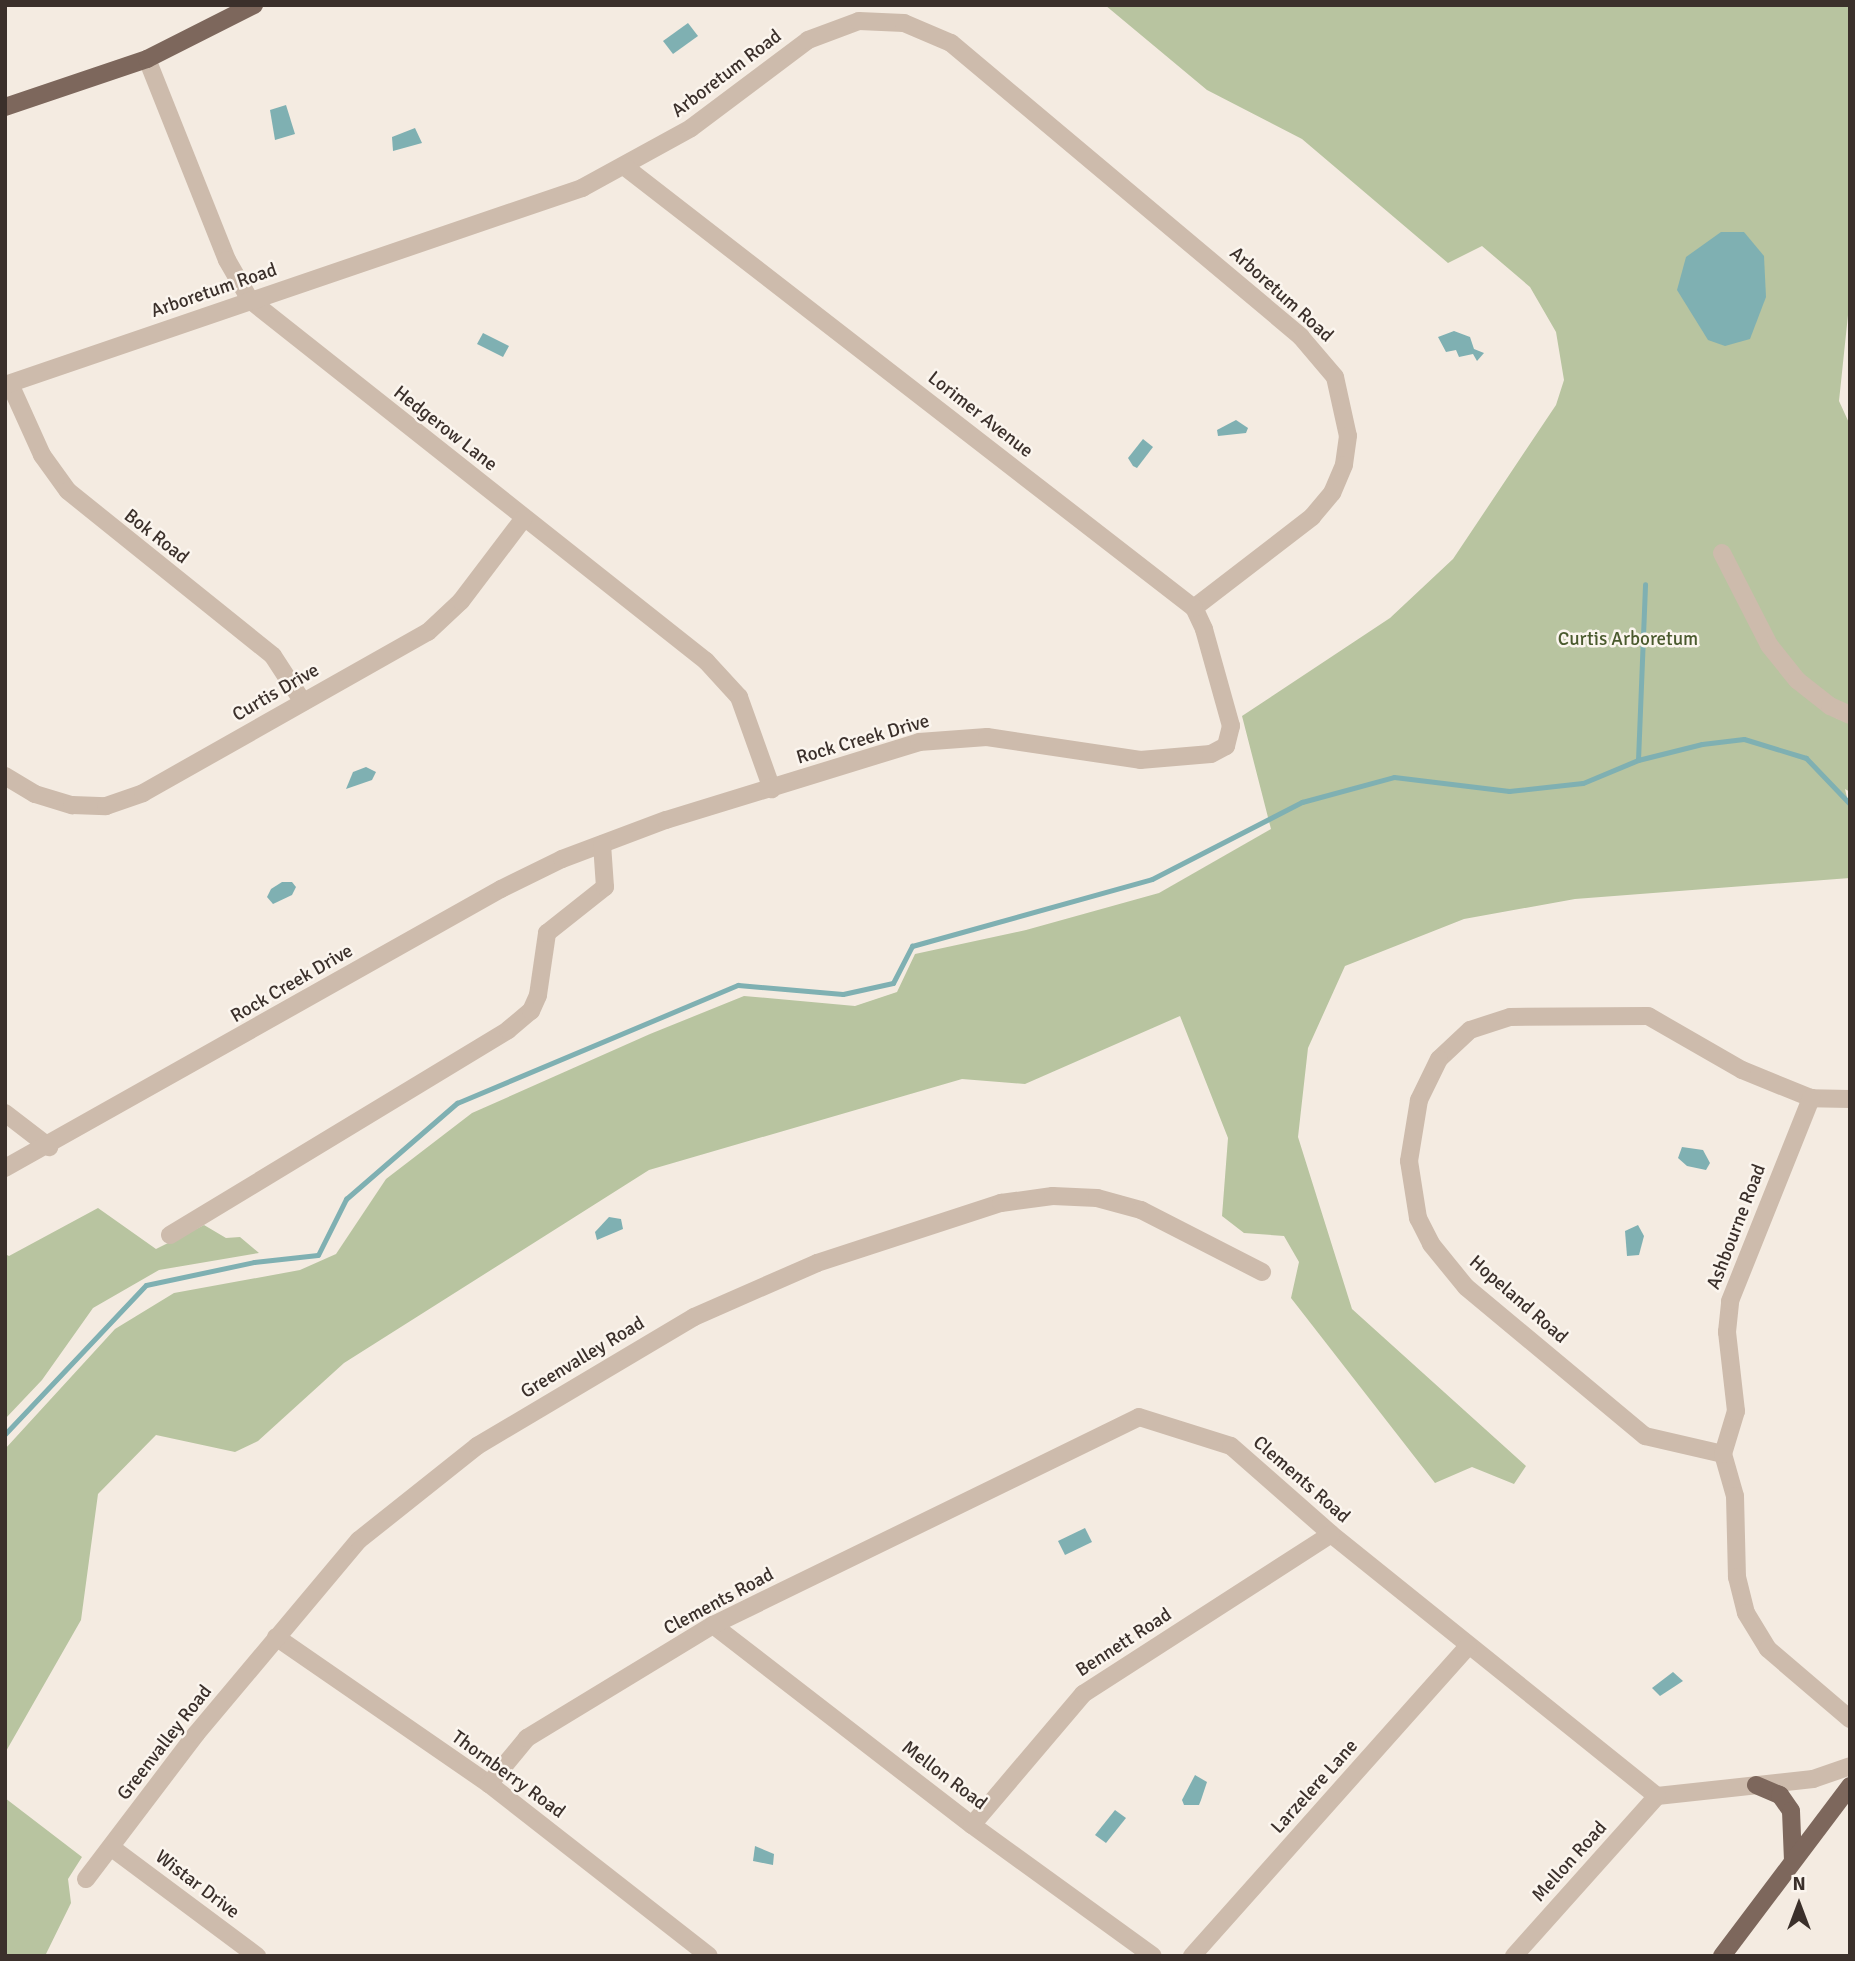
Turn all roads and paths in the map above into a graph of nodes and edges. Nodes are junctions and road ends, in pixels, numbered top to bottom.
1 (254, 5) edge
2 (147, 59) junction
3 (5, 107) edge
4 (625, 166) junction
5 (250, 300) junction
6 (8, 385) edge
7 (524, 518) junction
8 (1721, 553) dead end
9 (1194, 608) junction
10 (303, 702) junction
11 (1850, 715) edge
12 (1226, 746) joint
13 (5, 776) edge
14 (772, 789) junction
15 (602, 844) junction
16 (1811, 1098) junction
17 (1850, 1099) edge
18 (5, 1113) edge
19 (49, 1147) junction
20 (5, 1168) edge
21 (170, 1235) dead end
22 (1262, 1272) dead end
23 (1723, 1454) junction
24 (1331, 1534) junction
25 (713, 1625) junction
26 (276, 1637) junction
27 (1468, 1646) junction
28 (1850, 1719) edge
29 (1850, 1766) edge
30 (489, 1784) junction
31 (1756, 1785) junction
32 (1850, 1786) edge
33 (1657, 1796) junction
34 (972, 1825) junction
35 (112, 1848) junction
36 (1793, 1861) junction
37 (86, 1879) dead end
38 (257, 1956) edge
39 (709, 1956) edge
40 (1153, 1956) edge
41 (1192, 1956) edge
42 (1514, 1956) edge
43 (1723, 1956) edge

1 - 2 main road
2 - 3 main road
2 - 5 street, Hedgerow Lane
4 - 5 street, Arboretum Road
4 - 9 street, Lorimer Avenue
4 - 9 street, Arboretum Road
5 - 6 street, Arboretum Road
5 - 7 street, Hedgerow Lane
6 - 10 street, Bok Road
7 - 10 street, Curtis Drive
7 - 14 street, Hedgerow Lane
8 - 11 street
9 - 12 street, Lorimer Avenue
10 - 13 street, Curtis Drive
12 - 14 street, Rock Creek Drive
14 - 15 street, Rock Creek Drive
15 - 19 street, Rock Creek Drive
15 - 21 street
16 - 17 street
16 - 23 street, Ashbourne Road
16 - 23 street, Hopeland Road
18 - 19 street
19 - 20 street, Rock Creek Drive
22 - 26 street, Greenvalley Road
23 - 28 street
24 - 25 street, Clements Road
24 - 27 street, Clements Road
24 - 34 street, Bennett Road
25 - 30 street, Clements Road
25 - 34 street, Mellon Road
26 - 30 street, Thornberry Road
26 - 35 street, Greenvalley Road
27 - 33 street, Clements Road
27 - 41 street, Larzelere Lane
29 - 31 street
30 - 39 street, Thornberry Road
31 - 33 street
31 - 36 main road
32 - 36 main road
33 - 42 street, Mellon Road
34 - 40 street, Mellon Road
35 - 37 street, Greenvalley Road
35 - 38 street, Wistar Drive
36 - 43 main road

